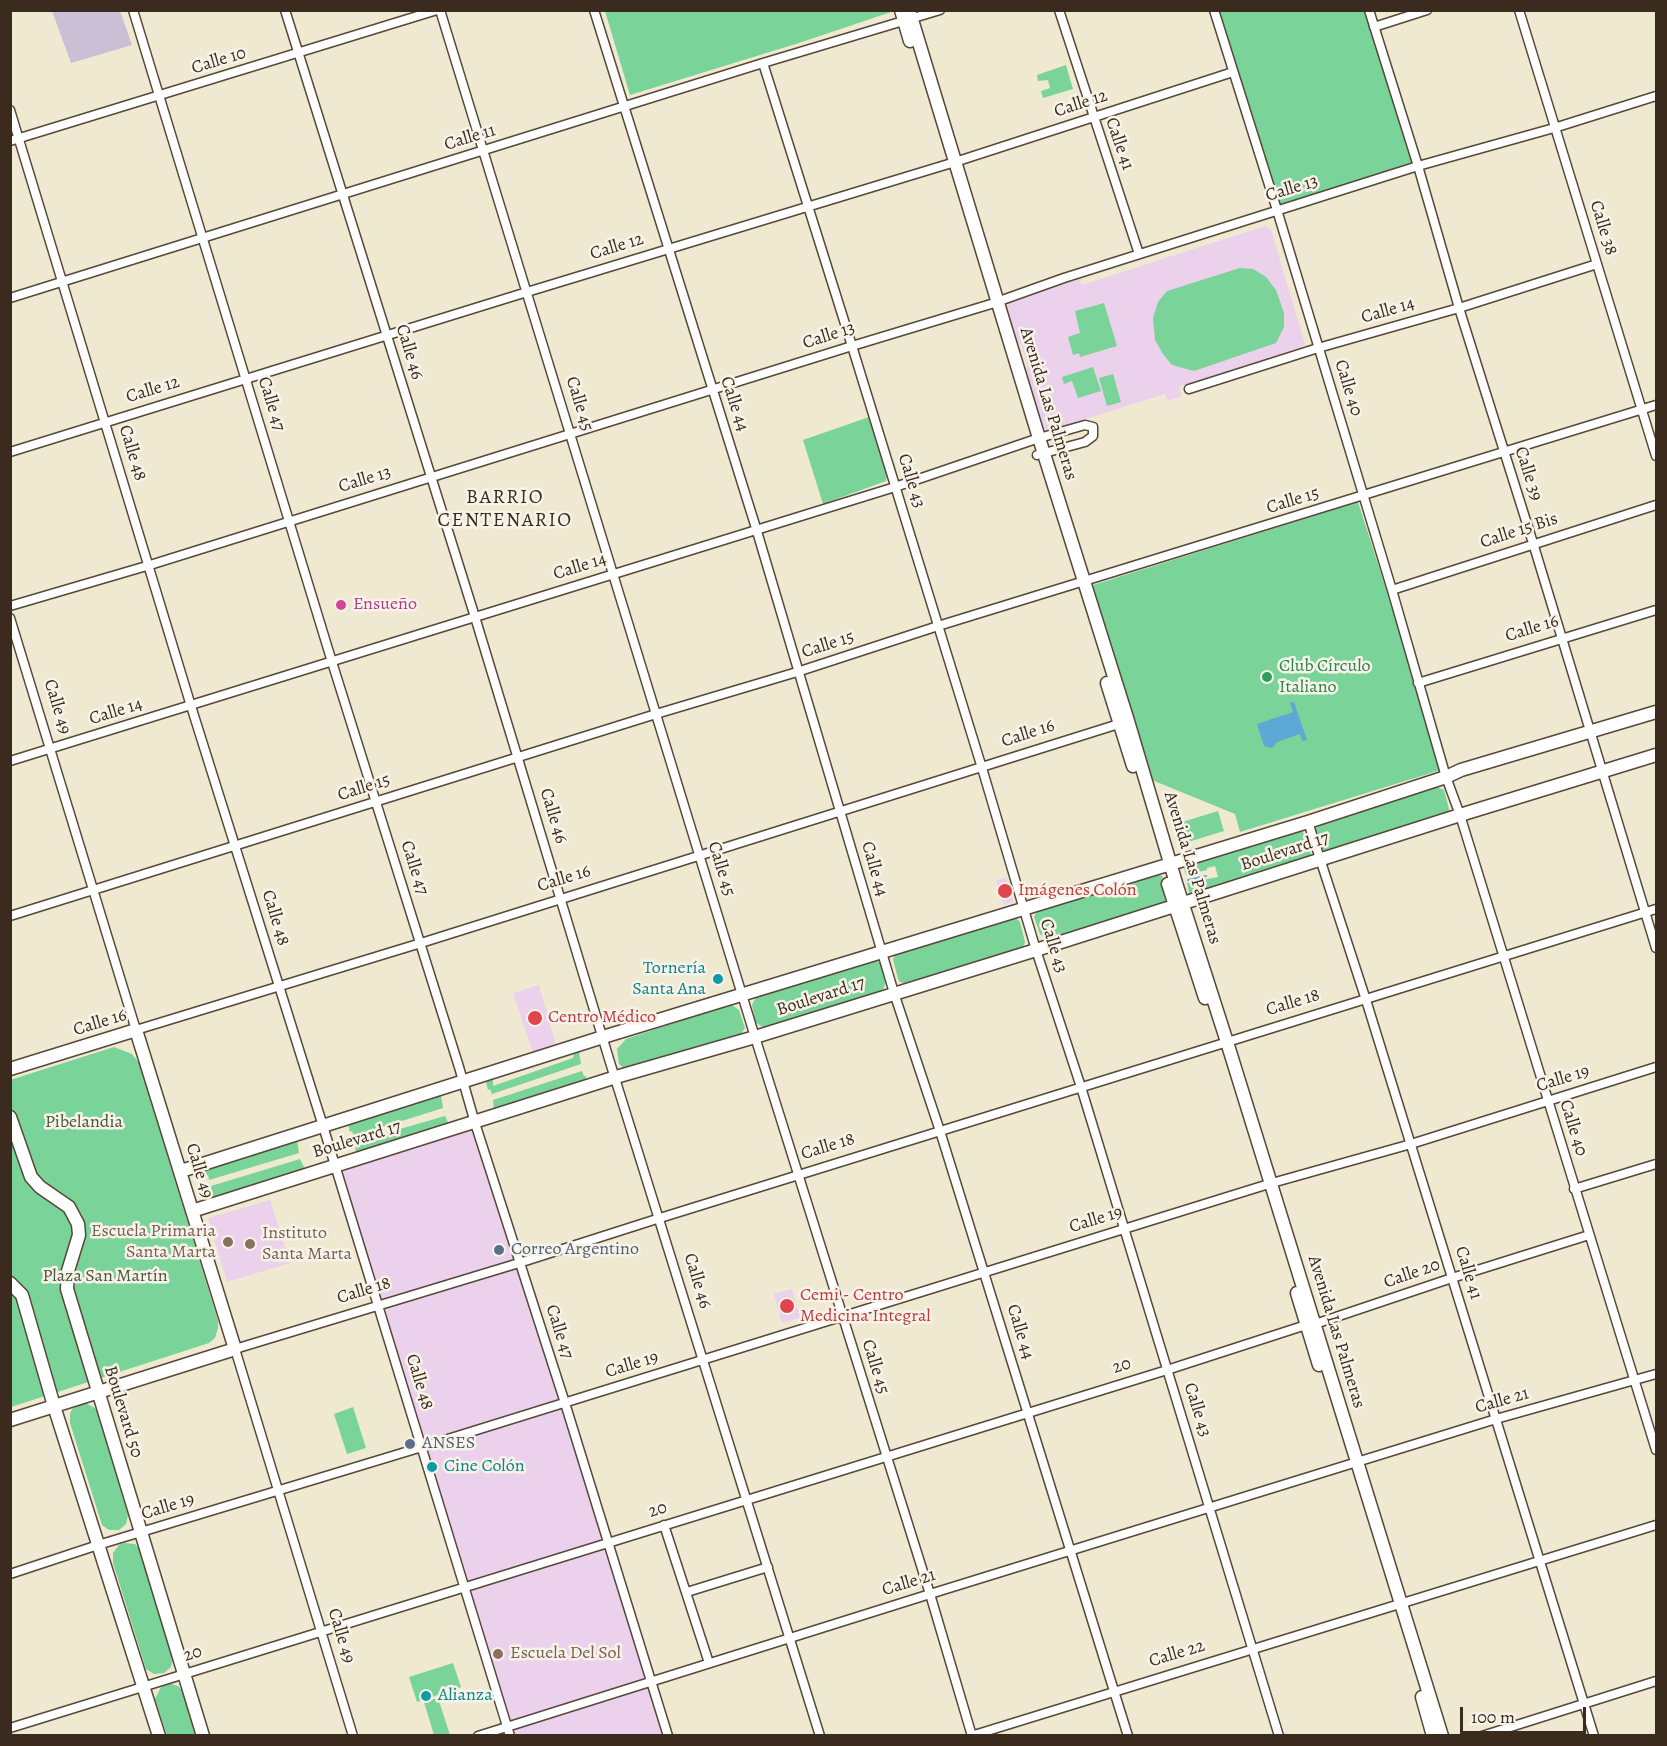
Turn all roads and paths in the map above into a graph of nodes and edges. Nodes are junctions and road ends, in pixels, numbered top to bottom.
1 (132, 10) edge
2 (285, 10) edge
3 (439, 10) edge
4 (594, 10) edge
5 (940, 10) edge
6 (1059, 10) edge
7 (1214, 10) edge
8 (1369, 10) edge
9 (1427, 10) edge
10 (1519, 10) edge
11 (907, 16) edge
12 (1374, 27) junction
13 (298, 53) junction
14 (763, 63) junction
15 (1233, 72) junction
16 (1656, 96) edge
17 (158, 97) junction
18 (624, 106) junction
19 (10, 110) edge
20 (1093, 118) junction
21 (1554, 128) junction
22 (20, 138) junction
23 (10, 141) edge
24 (483, 151) junction
25 (951, 163) junction
26 (1418, 166) junction
27 (344, 195) junction
28 (808, 206) junction
29 (1277, 210) junction
30 (202, 239) junction
31 (667, 250) junction
32 (1139, 254) junction
33 (1597, 264) junction
34 (62, 282) junction
35 (527, 292) junction
36 (10, 298) edge
37 (994, 303) junction
38 (1459, 308) junction
39 (386, 335) junction
40 (852, 346) junction
41 (1318, 348) junction
42 (247, 379) junction
43 (1189, 389) dead end
44 (712, 391) junction
45 (1656, 405) edge
46 (1642, 409) junction
47 (105, 423) junction
48 (571, 434) junction
49 (1036, 439) junction
50 (10, 452) edge
51 (1504, 453) junction
52 (1041, 454) junction
53 (1656, 456) edge
54 (430, 477) junction
55 (895, 486) junction
56 (1363, 497) junction
57 (1656, 505) edge
58 (289, 520) junction
59 (756, 528) junction
60 (1533, 543) junction
61 (150, 565) junction
62 (614, 573) junction
63 (1081, 584) junction
64 (1392, 590) junction
65 (10, 606) edge
66 (1656, 610) edge
67 (475, 617) junction
68 (10, 618) edge
69 (938, 626) junction
70 (1561, 638) junction
71 (332, 662) junction
72 (797, 672) junction
73 (1418, 683) junction
74 (191, 706) junction
75 (1656, 712) edge
76 (656, 714) junction
77 (1124, 723) junction
78 (1591, 731) junction
79 (51, 749) junction
80 (1656, 755) edge
81 (517, 757) junction
82 (10, 761) edge
83 (982, 768) junction
84 (1604, 772) junction
85 (1446, 777) junction
86 (375, 801) junction
87 (841, 812) junction
88 (1460, 815) junction
89 (1308, 822) junction
90 (236, 846) junction
91 (699, 856) junction
92 (1321, 859) junction
93 (1167, 865) junction
94 (94, 889) junction
95 (561, 898) junction
96 (1179, 905) junction
97 (1024, 909) junction
98 (1656, 909) edge
99 (1646, 912) junction
100 (10, 916) edge
101 (421, 943) junction
102 (1656, 948) edge
103 (1036, 950) junction
104 (881, 952) junction
105 (1503, 957) junction
106 (278, 986) junction
107 (894, 993) junction
108 (742, 995) junction
109 (1366, 1000) junction
110 (136, 1030) junction
111 (603, 1037) junction
112 (755, 1037) junction
113 (1224, 1043) junction
114 (1656, 1067) edge
115 (10, 1070) edge
116 (616, 1077) junction
117 (464, 1081) junction
118 (1081, 1087) junction
119 (1547, 1101) junction
120 (10, 1117) edge
121 (475, 1123) junction
122 (323, 1126) junction
123 (940, 1131) junction
124 (1411, 1144) junction
125 (1656, 1164) edge
126 (335, 1166) junction
127 (181, 1171) junction
128 (798, 1175) junction
129 (1268, 1184) junction
130 (1575, 1189) junction
131 (192, 1211) junction
132 (660, 1218) junction
133 (1124, 1229) junction
134 (1588, 1235) junction
135 (519, 1263) junction
136 (984, 1273) junction
137 (1452, 1278) junction
138 (10, 1283) edge
139 (378, 1305) junction
140 (842, 1317) junction
141 (1310, 1324) junction
142 (235, 1349) junction
143 (704, 1360) junction
144 (1167, 1370) junction
145 (1656, 1374) edge
146 (1634, 1381) junction
147 (98, 1392) junction
148 (565, 1403) junction
149 (54, 1406) junction
150 (1028, 1413) junction
151 (1496, 1419) junction
152 (10, 1420) edge
153 (422, 1447) junction
154 (1656, 1450) edge
155 (886, 1457) junction
156 (1354, 1463) junction
157 (278, 1490) junction
158 (747, 1500) junction
159 (1211, 1508) junction
160 (1656, 1525) edge
161 (664, 1526) junction
162 (141, 1533) junction
163 (608, 1543) junction
164 (98, 1545) junction
165 (1071, 1551) junction
166 (1539, 1561) junction
167 (768, 1567) junction
168 (10, 1574) edge
169 (464, 1587) junction
170 (687, 1592) junction
171 (930, 1593) junction
172 (1397, 1606) junction
173 (321, 1632) junction
174 (789, 1638) junction
175 (1252, 1648) junction
176 (709, 1663) junction
177 (184, 1674) junction
178 (1656, 1681) edge
179 (652, 1682) junction
180 (143, 1686) junction
181 (1114, 1691) junction
182 (1584, 1704) junction
183 (10, 1728) edge
184 (509, 1731) edge
185 (972, 1735) edge
186 (159, 1736) edge
187 (203, 1736) edge
188 (353, 1736) edge
189 (478, 1736) edge
190 (668, 1736) edge
191 (820, 1736) edge
192 (1128, 1736) edge
193 (1279, 1736) edge
194 (1433, 1736) edge
195 (1443, 1736) edge
196 (1482, 1736) edge
197 (1594, 1736) edge

1 - 17 street, Calle 47
2 - 13 street, Calle 46
3 - 13 street, Calle 10
3 - 24 street, Calle 45
4 - 18 street, Calle 44
5 - 11 street, Calle 11
6 - 20 street, Calle 41
7 - 15 street, Calle 40
8 - 12 street, Calle 39
9 - 12 street
10 - 21 street, Calle 38
11 - 14 street, Calle 11
11 - 25 main road, Avenida Las Palmeras
12 - 26 street, Calle 39
13 - 17 street, Calle 10
13 - 27 street, Calle 46
14 - 18 street, Calle 11
14 - 28 street, Calle 43
15 - 20 street, Calle 12
15 - 29 street, Calle 40
16 - 21 street, Calle 13
17 - 22 street, Calle 10
17 - 30 street, Calle 47
18 - 24 street, Calle 11
18 - 31 street, Calle 44
19 - 22 street, Calle 48
20 - 25 street, Calle 12
20 - 32 street, Calle 41
21 - 26 street, Calle 13
21 - 33 street, Calle 38
22 - 23 street, Calle 10
22 - 34 street, Calle 48
24 - 27 street, Calle 11
24 - 35 street, Calle 45
25 - 28 street, Calle 12
25 - 37 main road, Avenida Las Palmeras
26 - 29 street, Calle 13
26 - 38 street, Calle 39
27 - 30 street, Calle 11
27 - 39 street, Calle 46
28 - 31 street, Calle 12
28 - 40 street, Calle 43
29 - 32 street, Calle 13
29 - 41 street, Calle 40
30 - 34 street, Calle 11
30 - 42 street, Calle 47
31 - 35 street, Calle 12
31 - 44 street, Calle 44
32 - 37 street, Calle 13
33 - 38 street, Calle 14
33 - 46 street, Calle 38
34 - 36 street, Calle 11
34 - 47 street, Calle 48
35 - 39 street, Calle 12
35 - 48 street, Calle 45
37 - 40 street, Calle 13
37 - 49 main road, Avenida Las Palmeras
38 - 41 street, Calle 14
38 - 51 street, Calle 39
39 - 42 street, Calle 12
39 - 54 street, Calle 46
40 - 44 street, Calle 13
40 - 55 street, Calle 43
41 - 43 street, Calle 14
41 - 56 street, Calle 40
42 - 47 street, Calle 12
42 - 58 street, Calle 47
44 - 48 street, Calle 13
44 - 59 street, Calle 44
45 - 46 street, Calle 15
46 - 51 street, Calle 15
46 - 53 street, Calle 38
47 - 50 street, Calle 12
47 - 61 street, Calle 48
48 - 54 street, Calle 13
48 - 62 street, Calle 45
49 - 52 main road, Avenida Las Palmeras
49 - 52 street, Calle 14
49 - 55 street, Calle 14
51 - 56 street, Calle 15
51 - 60 street, Calle 39
52 - 63 main road, Avenida Las Palmeras
54 - 58 street, Calle 13
54 - 67 street, Calle 46
55 - 59 street, Calle 14
55 - 69 street, Calle 43
56 - 63 street, Calle 15
56 - 64 street, Calle 40
57 - 60 street, Calle 15 Bis
58 - 61 street, Calle 13
58 - 71 street, Calle 47
59 - 62 street, Calle 14
59 - 72 street, Calle 44
60 - 64 street, Calle 15 Bis
60 - 70 street, Calle 39
61 - 65 street, Calle 13
61 - 74 street, Calle 48
62 - 67 street, Calle 14
62 - 76 street, Calle 45
63 - 69 street, Calle 15
63 - 77 main road, Avenida Las Palmeras
64 - 73 street, Calle 40
66 - 70 street, Calle 16
67 - 71 street, Calle 14
67 - 81 street, Calle 46
68 - 79 street, Calle 49
69 - 72 street, Calle 15
69 - 83 street, Calle 43
70 - 73 street, Calle 16
70 - 78 street, Calle 39
71 - 74 street, Calle 14
71 - 86 street, Calle 47
72 - 76 street, Calle 15
72 - 87 street, Calle 44
73 - 85 street, Calle 40
74 - 79 street, Calle 14
74 - 90 street, Calle 48
75 - 78 main road, Boulevard 17
76 - 81 street, Calle 15
76 - 91 street, Calle 45
77 - 83 street, Calle 16
77 - 93 main road, Avenida Las Palmeras
78 - 84 street, Calle 39
78 - 85 main road, Boulevard 17
79 - 82 street, Calle 14
79 - 94 street, Calle 49
80 - 84 main road, Boulevard 17
81 - 86 street, Calle 15
81 - 95 street, Calle 46
83 - 87 street, Calle 16
83 - 97 street, Calle 43
84 - 88 main road, Boulevard 17
84 - 99 street, Calle 39
85 - 88 street, Calle 40
85 - 89 main road, Boulevard 17
86 - 90 street, Calle 15
86 - 101 street, Calle 47
87 - 91 street, Calle 16
87 - 104 street, Calle 44
88 - 92 main road, Boulevard 17
88 - 105 street, Calle 40
89 - 92 street, Calle 41
89 - 93 main road, Boulevard 17
90 - 94 street, Calle 15
90 - 106 street, Calle 48
91 - 95 street, Calle 16
91 - 108 street, Calle 45
92 - 96 main road, Boulevard 17
92 - 109 street, Calle 41
93 - 96 main road, Avenida Las Palmeras
93 - 97 main road, Boulevard 17
94 - 100 street, Calle 15
94 - 110 street, Calle 49
95 - 101 street, Calle 16
95 - 111 street, Calle 46
96 - 103 main road, Boulevard 17
96 - 113 main road, Avenida Las Palmeras
97 - 103 street, Calle 43
97 - 104 main road, Boulevard 17
98 - 99 street, Calle 18
99 - 102 street, Calle 39
99 - 105 street, Calle 18
101 - 106 street, Calle 16
101 - 117 street, Calle 47
103 - 107 main road, Boulevard 17
103 - 118 street, Calle 43
104 - 107 street, Calle 44
104 - 108 main road, Boulevard 17
105 - 109 street, Calle 18
105 - 119 street, Calle 40
106 - 110 street, Calle 16
106 - 122 street, Calle 48
107 - 112 main road, Boulevard 17
107 - 123 street, Calle 44
108 - 111 main road, Boulevard 17
108 - 112 street, Calle 45
109 - 113 street, Calle 18
109 - 124 street, Calle 41
110 - 115 main road, Calle 16
110 - 127 main road, Calle 49
111 - 116 street, Calle 46
111 - 117 main road, Boulevard 17
112 - 116 main road, Boulevard 17
112 - 128 street, Calle 45
113 - 118 street, Calle 18
113 - 129 main road, Avenida Las Palmeras
114 - 119 street, Calle 19
116 - 121 main road, Boulevard 17
116 - 132 street, Calle 46
117 - 121 street, Calle 47
117 - 122 main road, Boulevard 17
118 - 123 street, Calle 18
118 - 133 street, Calle 43
119 - 124 street, Calle 19
119 - 130 street, Calle 40
120 - 147 main road, Boulevard 50
121 - 126 main road, Boulevard 17
121 - 135 street, Calle 47
122 - 126 street, Calle 48
122 - 127 main road, Boulevard 17
123 - 128 street, Calle 18
123 - 136 street, Calle 44
124 - 129 street, Calle 19
124 - 137 street, Calle 41
125 - 130 street
126 - 131 main road, Boulevard 17
126 - 139 street, Calle 48
127 - 131 main road, Calle 49
128 - 132 street, Calle 18
128 - 140 street, Calle 45
129 - 133 street, Calle 19
129 - 141 main road, Avenida Las Palmeras
130 - 134 street, Calle 40
131 - 142 main road, Calle 49
132 - 135 street, Calle 18
132 - 143 street, Calle 46
133 - 136 street, Calle 19
133 - 144 street, Calle 43
134 - 137 street, Calle 20
134 - 146 street, Calle 40
135 - 139 street, Calle 18
135 - 148 street, Calle 47
136 - 140 street, Calle 19
136 - 150 street, Calle 44
137 - 141 street, Calle 20
137 - 151 street, Calle 41
138 - 149 main road
139 - 142 street, Calle 18
139 - 153 street, Calle 48
140 - 143 street, Calle 19
140 - 155 street, Calle 45
141 - 144 street, 20
141 - 156 main road, Avenida Las Palmeras
142 - 147 main road, Calle 18
142 - 157 street, Calle 49
143 - 148 street, Calle 19
143 - 158 street, Calle 46
144 - 150 street, 20
144 - 159 street, Calle 43
145 - 146 street, Calle 21
146 - 151 street, Calle 21
146 - 154 street, Calle 40
147 - 149 main road, Calle 18
147 - 162 main road, Boulevard 50
148 - 153 street, Calle 19
148 - 163 street, Calle 47
149 - 152 main road, Calle 18
149 - 164 main road
150 - 155 street, 20
150 - 165 street, Calle 44
151 - 156 street, Calle 21
151 - 166 street, Calle 41
153 - 157 street, Calle 19
153 - 169 street, Calle 48
155 - 158 street, 20
155 - 171 street, Calle 45
156 - 159 street, Calle 21
156 - 172 main road, Avenida Las Palmeras
157 - 162 street, Calle 19
157 - 173 street, Calle 49
158 - 161 street, 20
158 - 167 street, Calle 46
159 - 165 street, Calle 21
159 - 175 street, Calle 43
160 - 166 street, Calle 22
161 - 163 street, 20
161 - 170 street
162 - 164 street, Calle 19
162 - 177 main road, Boulevard 50
163 - 169 street, 20
163 - 179 street, Calle 47
164 - 168 street, Calle 19
164 - 180 main road
165 - 171 street, Calle 21
165 - 181 street, Calle 44
166 - 172 street, Calle 22
166 - 182 street, Calle 41
167 - 170 street
167 - 174 street, Calle 46
169 - 173 street, 20
169 - 184 street, Calle 48
170 - 176 street
171 - 174 street, Calle 21
171 - 185 street, Calle 45
172 - 175 street, Calle 22
172 - 194 main road, Avenida Las Palmeras
172 - 195 main road, Avenida Las Palmeras
173 - 177 street, 20
173 - 188 street, Calle 49
174 - 176 street, Calle 21
174 - 191 street, Calle 46
175 - 181 street, Calle 22
175 - 193 street, Calle 43
176 - 179 street, Calle 21
177 - 180 street, 20
177 - 187 main road, Boulevard 50
178 - 182 street
179 - 184 street, Calle 21
179 - 190 street, Calle 47
180 - 183 street, 20
180 - 186 main road
181 - 185 street, Calle 22
181 - 192 street, Calle 44
182 - 196 street
182 - 197 street, Calle 41
184 - 189 street, Calle 21

